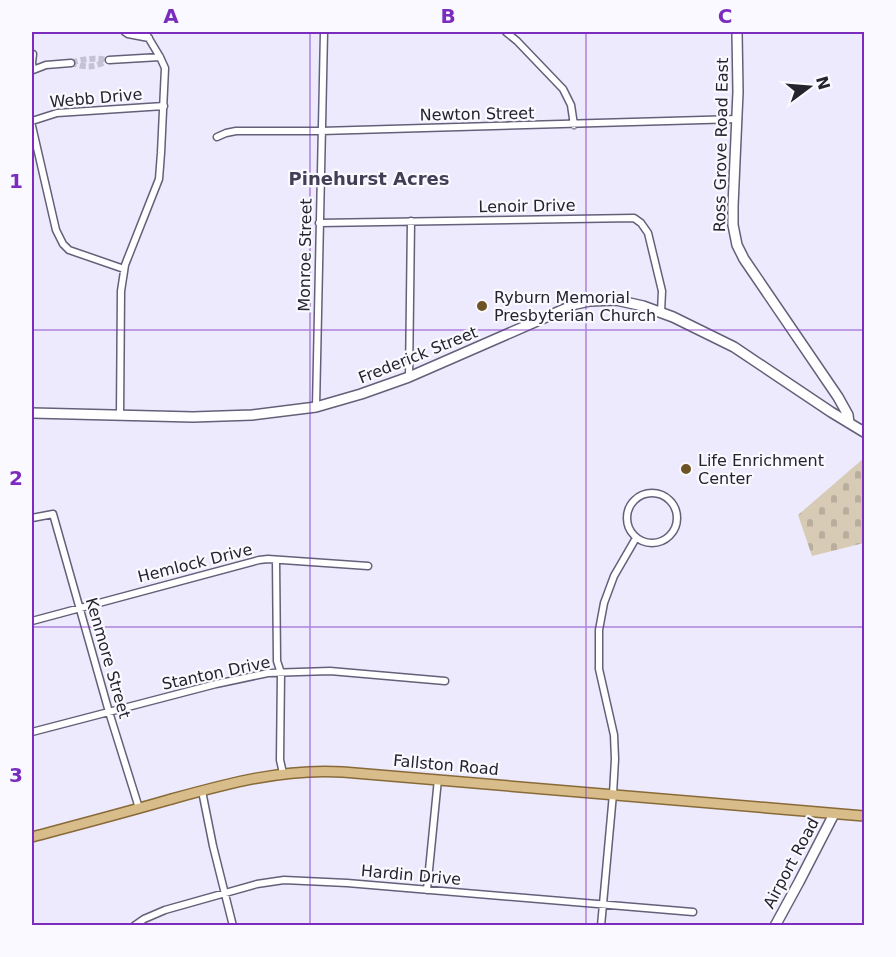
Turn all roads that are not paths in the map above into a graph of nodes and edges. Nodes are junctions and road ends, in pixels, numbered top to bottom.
1 (125, 32) edge
2 (324, 32) edge
3 (506, 32) edge
4 (737, 32) edge
5 (147, 34) edge
6 (160, 57) junction
7 (108, 60) dead end
8 (71, 63) tunnel mouth
9 (46, 65) dead end
10 (164, 106) junction
11 (738, 119) junction
12 (32, 124) edge
13 (574, 125) junction
14 (321, 131) junction
15 (218, 137) dead end
16 (411, 221) junction
17 (319, 223) junction
18 (124, 270) junction
19 (661, 312) junction
20 (409, 377) junction
21 (316, 407) junction
22 (32, 414) edge
23 (120, 416) junction
24 (849, 423) junction
25 (864, 432) edge
26 (32, 518) edge
27 (636, 538) junction
28 (276, 560) junction
29 (368, 566) dead end
30 (80, 608) junction
31 (32, 621) edge
32 (281, 674) junction
33 (445, 681) dead end
34 (109, 712) junction
35 (32, 732) edge
36 (283, 773) junction
37 (438, 780) junction
38 (202, 791) junction
39 (613, 795) junction
40 (139, 808) junction
41 (834, 814) junction
42 (864, 816) edge
43 (32, 837) edge
44 (427, 890) junction
45 (225, 894) junction
46 (603, 905) junction
47 (693, 912) dead end
48 (134, 926) edge
49 (233, 926) edge
50 (601, 926) edge
51 (775, 926) edge

1 - 5 street
2 - 14 street, Monroe Street
3 - 13 street
4 - 11 street, Ross Grove Road East
5 - 6 street
6 - 7 street
6 - 10 street
8 - 9 street
10 - 12 street, Webb Drive
10 - 18 street
11 - 13 street, Newton Street
11 - 24 street, Ross Grove Road East
12 - 18 street
13 - 14 street, Newton Street
14 - 15 street, Newton Street
14 - 17 street, Monroe Street
16 - 17 street, Lenoir Drive
16 - 19 street, Lenoir Drive
16 - 20 street
17 - 21 street, Monroe Street
18 - 23 street
19 - 20 street, Frederick Street
19 - 24 street, Frederick Street
20 - 21 street, Frederick Street
21 - 23 street, Frederick Street
22 - 23 street, Frederick Street
24 - 25 street
26 - 30 street, Kenmore Street
27 - 27 street
27 - 39 street
28 - 29 street, Hemlock Drive
28 - 30 street, Hemlock Drive
28 - 32 street
30 - 31 street, Hemlock Drive
30 - 34 street, Kenmore Street
32 - 33 street, Stanton Drive
32 - 34 street, Stanton Drive
32 - 36 street
34 - 35 street, Stanton Drive
34 - 40 street, Kenmore Street
36 - 37 main road, Fallston Road
36 - 38 main road, Fallston Road
37 - 39 main road, Fallston Road
37 - 44 street
38 - 40 main road, Fallston Road
38 - 45 street
39 - 41 main road, Fallston Road
39 - 46 street
40 - 43 main road, Fallston Road
41 - 42 main road, Fallston Road
41 - 51 street, Airport Road
44 - 45 street, Hardin Drive
44 - 46 street, Hardin Drive
45 - 48 street, Hardin Drive
45 - 49 street
46 - 47 street, Hardin Drive
46 - 50 street

